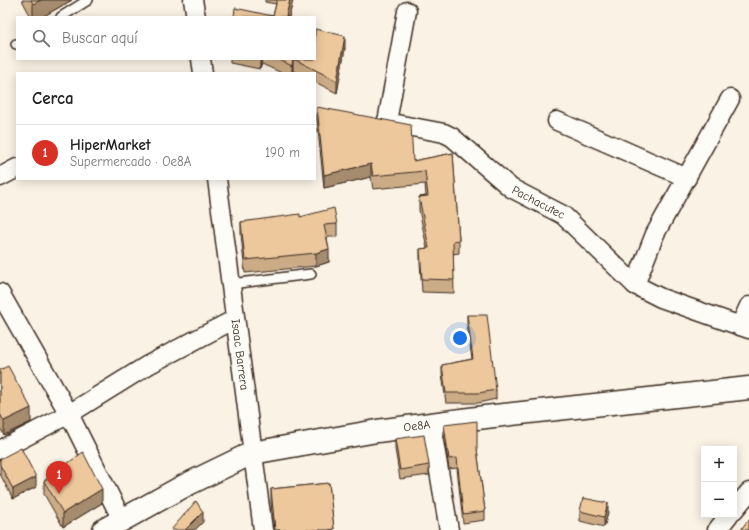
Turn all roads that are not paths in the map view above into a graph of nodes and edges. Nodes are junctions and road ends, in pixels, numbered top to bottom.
1 (88, 0) edge
2 (193, 0) edge
3 (407, 11) dead end
4 (63, 16) edge
5 (196, 16) edge
6 (201, 60) edge
7 (203, 72) edge
8 (730, 99) dead end
9 (557, 121) dead end
10 (16, 169) edge
11 (0, 177) edge
12 (687, 178) junction
13 (217, 180) edge
14 (311, 274) dead end
15 (635, 285) junction
16 (230, 286) junction
17 (0, 294) edge
18 (749, 306) edge
19 (5, 314) edge
20 (235, 319) junction
21 (745, 327) edge
22 (749, 388) edge
23 (69, 414) junction
24 (431, 424) junction
25 (0, 450) edge
26 (252, 453) junction
27 (749, 492) edge
28 (737, 506) edge
29 (726, 518) edge
30 (113, 525) edge
31 (264, 530) edge
32 (449, 530) edge
33 (716, 530) edge

1 - 4 lane
2 - 5 street
3 - 15 street, Pachacutec
6 - 7 street
8 - 12 street
9 - 12 street
10 - 11 street
12 - 15 street
13 - 16 street, Isaac Barrera
14 - 16 lane
15 - 21 street, Pachacutec
16 - 20 street, Isaac Barrera
17 - 19 street
18 - 21 street
19 - 23 street
20 - 23 street
20 - 26 street, Isaac Barrera
22 - 24 street, Oe8A
23 - 25 street
23 - 30 street
24 - 26 street, Oe8A
24 - 32 street
26 - 30 street, Oe8A
26 - 31 street, Isaac Barrera
27 - 28 street
29 - 33 street

